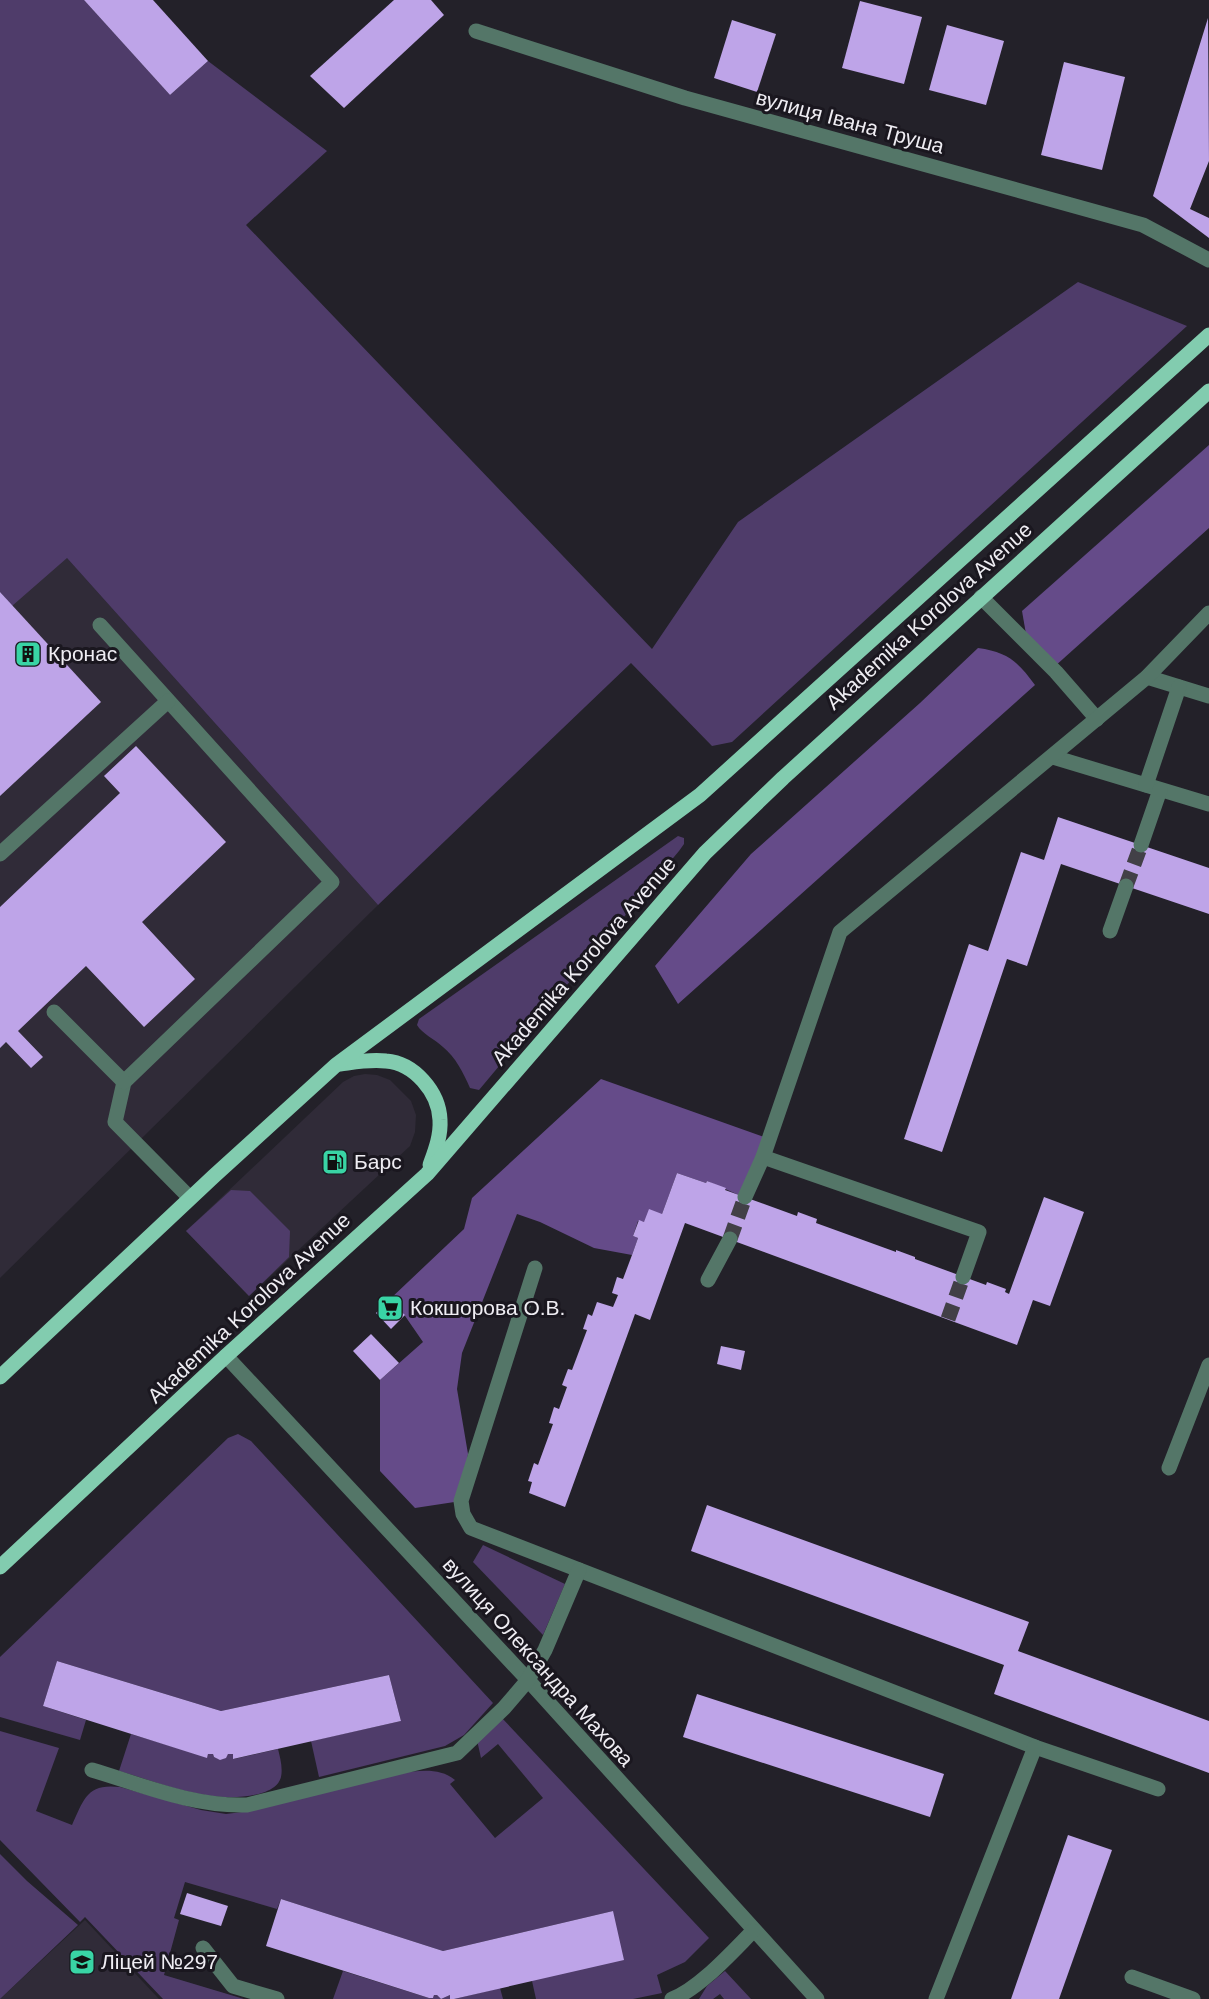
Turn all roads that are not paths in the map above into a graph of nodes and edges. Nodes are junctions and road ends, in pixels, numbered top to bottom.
1 (476, 31) dead end
2 (1209, 260) edge
3 (1209, 335) edge
4 (1209, 391) edge
5 (981, 597) junction
6 (1209, 613) edge
7 (100, 625) dead end
8 (1147, 677) junction
9 (1179, 687) junction
10 (1209, 696) edge
11 (168, 701) junction
12 (1097, 719) junction
13 (1053, 757) junction
14 (1153, 788) junction
15 (1209, 804) edge
16 (1141, 845) tunnel mouth
17 (0, 854) edge
18 (1126, 886) tunnel mouth
19 (1110, 931) dead end
20 (54, 1012) dead end
21 (336, 1065) junction
22 (124, 1082) junction
23 (763, 1157) junction
24 (427, 1173) junction
25 (745, 1197) tunnel mouth
26 (190, 1198) junction
27 (730, 1239) tunnel mouth
28 (535, 1268) dead end
29 (963, 1277) tunnel mouth
30 (708, 1280) dead end
31 (226, 1356) junction
32 (1209, 1365) edge
33 (0, 1377) edge
34 (1169, 1468) dead end
35 (0, 1567) edge
36 (579, 1570) junction
37 (528, 1680) junction
38 (1035, 1747) junction
39 (92, 1770) dead end
40 (1158, 1789) dead end
41 (753, 1930) junction
42 (203, 1948) dead end
43 (1132, 1977) dead end
44 (277, 1999) edge
45 (672, 1999) edge
46 (817, 1999) edge
47 (936, 1999) edge
48 (1193, 1999) edge

1 - 2 street, вулиця Івана Труша
3 - 21 main road, Akademika Korolova Avenue
4 - 5 main road, Akademika Korolova Avenue
5 - 12 street
5 - 24 main road, Akademika Korolova Avenue
6 - 8 street
7 - 11 street
8 - 9 street
8 - 12 street
9 - 10 street
9 - 14 street
11 - 17 street
11 - 22 street
12 - 13 street
13 - 14 street
13 - 23 street
14 - 15 street
14 - 16 street
18 - 19 street
20 - 22 street
21 - 24 main road
21 - 26 main road, Akademika Korolova Avenue
22 - 26 street
23 - 25 street
23 - 29 street
24 - 31 main road, Akademika Korolova Avenue
26 - 33 main road, Akademika Korolova Avenue
27 - 30 street
28 - 36 street
31 - 35 main road, Akademika Korolova Avenue
31 - 37 street, вулиця Олександра Махова
32 - 34 street
36 - 37 street
36 - 38 street
37 - 39 street
37 - 41 street, вулиця Олександра Махова
38 - 40 street
38 - 47 street
41 - 45 street
41 - 46 street, вулиця Олександра Махова
42 - 44 street
43 - 48 street

